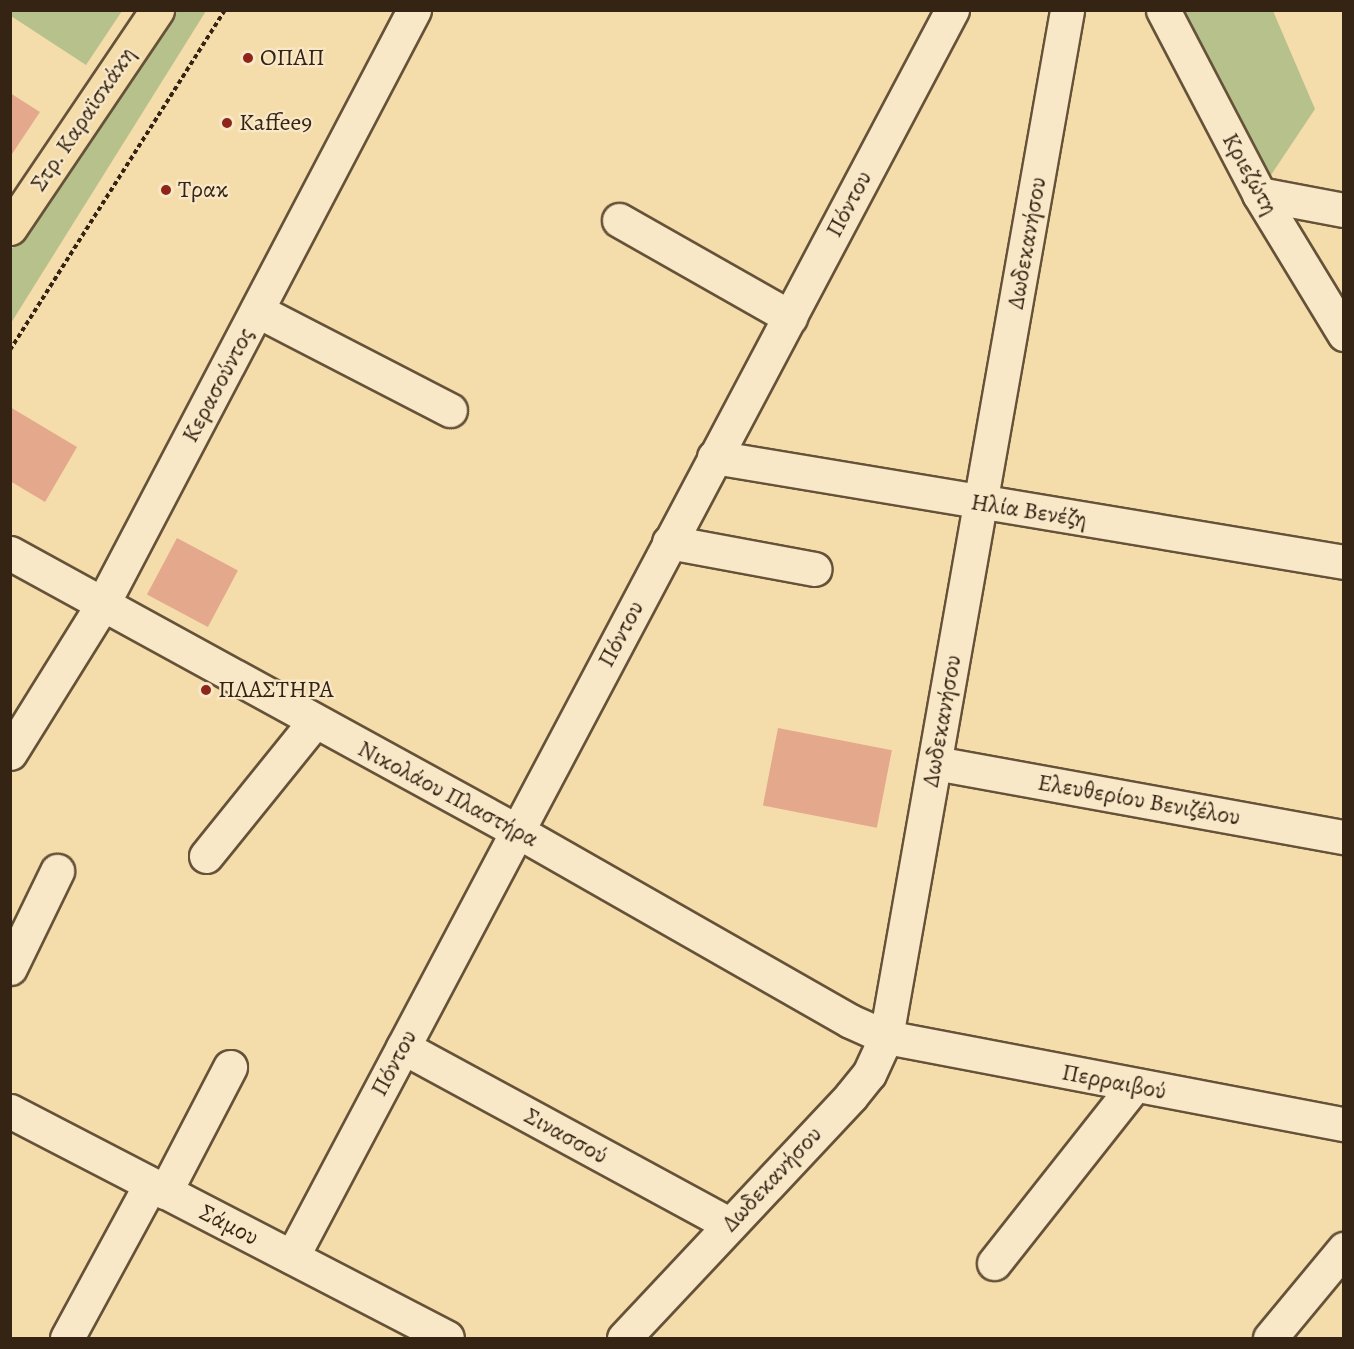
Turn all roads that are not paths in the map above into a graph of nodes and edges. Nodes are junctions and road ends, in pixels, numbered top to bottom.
1 (157, 10) edge
2 (414, 10) edge
3 (952, 10) edge
4 (1067, 10) edge
5 (1163, 10) edge
6 (1259, 194) junction
7 (1344, 210) edge
8 (619, 220) dead end
9 (10, 228) edge
10 (258, 311) junction
11 (790, 316) junction
12 (1344, 334) edge
13 (450, 410) dead end
14 (714, 457) junction
15 (982, 504) junction
16 (669, 542) junction
17 (10, 553) edge
18 (1344, 562) edge
19 (815, 569) dead end
20 (102, 605) junction
21 (314, 722) junction
22 (10, 753) edge
23 (935, 763) junction
24 (518, 831) junction
25 (1344, 837) edge
26 (206, 856) dead end
27 (57, 872) dead end
28 (10, 968) edge
29 (886, 1037) junction
30 (403, 1047) junction
31 (230, 1067) dead end
32 (1134, 1086) junction
33 (10, 1111) edge
34 (1344, 1124) edge
35 (157, 1188) junction
36 (729, 1224) junction
37 (1344, 1250) edge
38 (292, 1257) junction
39 (994, 1263) dead end
40 (68, 1338) edge
41 (447, 1338) edge
42 (624, 1338) edge
43 (1270, 1338) edge

1 - 9 main road, Στρ. Καραϊσκάκη
2 - 10 street, Κερασούντος
3 - 11 street, Πόντου
4 - 15 street, Δωδεκανήσου
5 - 6 street, Κριεζώτη
6 - 7 street
6 - 12 street, Κριεζώτη
8 - 11 street
10 - 13 street
10 - 20 street, Κερασούντος
11 - 14 street, Πόντου
14 - 15 street, Ηλία Βενέζη
14 - 16 street, Πόντου
15 - 18 street, Ηλία Βενέζη
15 - 23 street, Δωδεκανήσου
16 - 19 street
16 - 24 street, Πόντου
17 - 20 street, Νικολάου Πλαστήρα
20 - 21 street, Νικολάου Πλαστήρα
20 - 22 street, Κερασούντος
21 - 24 street, Νικολάου Πλαστήρα
21 - 26 street
23 - 25 street, Ελευθερίου Βενιζέλου
23 - 29 street, Δωδεκανήσου
24 - 29 street, Νικολάου Πλαστήρα
24 - 30 street, Πόντου
27 - 28 street
29 - 32 street, Περραιβού
29 - 36 street, Δωδεκανήσου
30 - 36 street, Σινασσού
30 - 38 street, Πόντου
31 - 35 street
32 - 34 street, Περραιβού
32 - 39 street
33 - 35 street, Σάμου
35 - 38 street, Σάμου
35 - 40 street
36 - 42 street, Δωδεκανήσου
37 - 43 street
38 - 41 street, Σάμου

